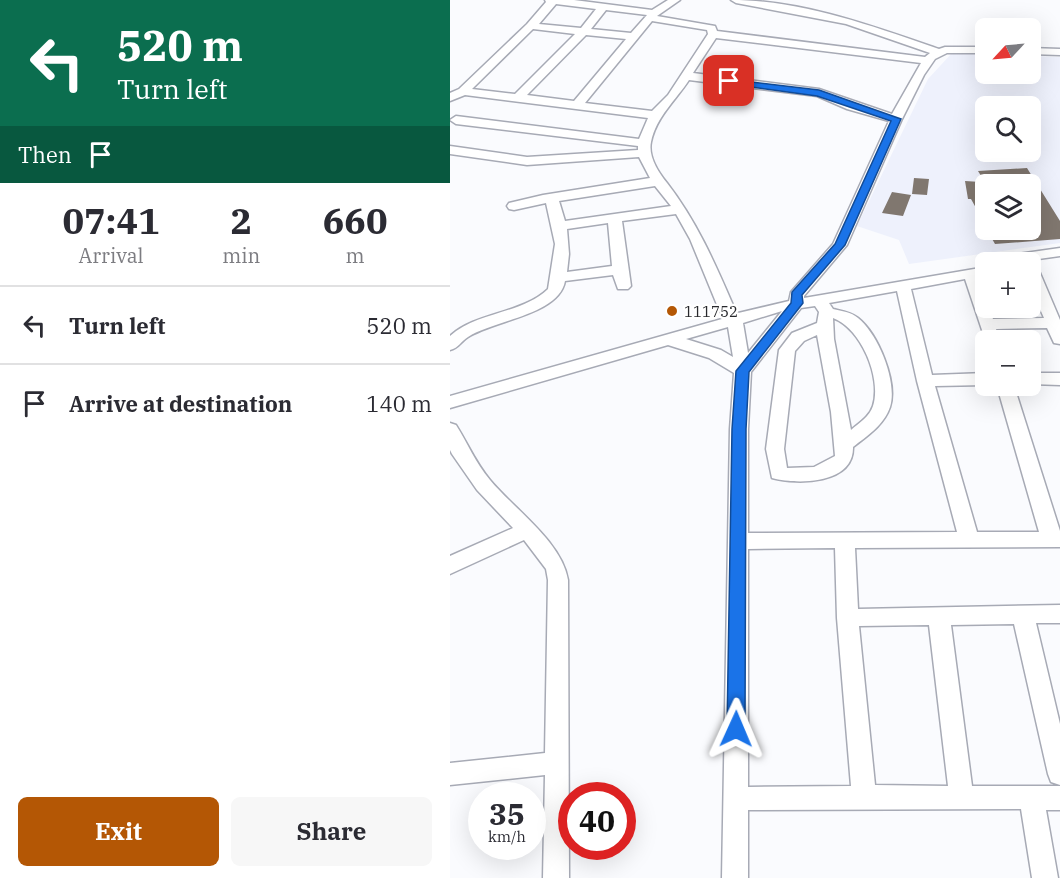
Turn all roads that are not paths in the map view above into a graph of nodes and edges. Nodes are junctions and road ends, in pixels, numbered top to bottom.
1 (675, 0) edge
2 (736, 0) edge
3 (551, 1) edge
4 (604, 6) junction
5 (652, 15) junction
6 (531, 26) junction
7 (583, 32) junction
8 (713, 33) junction
9 (634, 37) junction
10 (975, 50) edge
11 (1041, 51) edge
12 (1060, 52) edge
13 (932, 56) junction
14 (686, 76) junction
15 (463, 91) junction
16 (450, 97) edge
17 (519, 97) junction
18 (578, 104) junction
19 (655, 115) junction
20 (896, 119) junction
21 (456, 120) junction
22 (450, 133) edge
23 (644, 148) junction
24 (450, 150) edge
25 (658, 182) junction
26 (551, 198) junction
27 (514, 206) dead end
28 (680, 209) junction
29 (615, 218) junction
30 (561, 226) junction
31 (1060, 252) edge
32 (1041, 258) edge
33 (1060, 260) edge
34 (1041, 261) edge
35 (975, 265) edge
36 (620, 270) junction
37 (975, 273) edge
38 (559, 277) junction
39 (903, 285) junction
40 (623, 286) dead end
41 (1041, 291) edge
42 (797, 299) junction
43 (823, 312) junction
44 (731, 316) junction
45 (986, 318) edge
46 (1054, 323) junction
47 (987, 324) junction
48 (989, 330) edge
49 (667, 339) junction
50 (1060, 339) edge
51 (450, 345) edge
52 (743, 371) junction
53 (975, 379) edge
54 (1041, 379) edge
55 (1060, 380) edge
56 (925, 381) junction
57 (450, 393) edge
58 (1009, 396) edge
59 (450, 402) edge
60 (450, 429) edge
61 (844, 444) junction
62 (526, 531) junction
63 (1055, 539) edge
64 (845, 540) junction
65 (969, 540) junction
66 (738, 541) junction
67 (450, 566) edge
68 (1060, 614) edge
69 (1023, 615) junction
70 (939, 616) junction
71 (848, 618) junction
72 (557, 762) junction
73 (450, 774) edge
74 (1060, 774) edge
75 (961, 796) junction
76 (864, 797) junction
77 (1060, 798) edge
78 (735, 799) junction
79 (1032, 799) junction
80 (556, 878) edge
81 (735, 878) edge
82 (1045, 878) edge

1 - 5 street
2 - 13 street
3 - 4 street
3 - 6 street
4 - 5 street
4 - 7 street
5 - 8 street
5 - 9 street
6 - 7 street
6 - 15 street
7 - 9 street
7 - 17 street
8 - 13 street
8 - 14 street
9 - 18 street
10 - 13 street
11 - 12 street
13 - 20 street
14 - 19 street
14 - 20 street
15 - 16 street
15 - 17 street
16 - 21 street
17 - 18 street
18 - 19 street
19 - 23 street
20 - 42 street
21 - 22 street
21 - 23 street
23 - 24 street
23 - 25 street
25 - 26 street
25 - 28 street
26 - 27 street
26 - 30 street
28 - 29 street
28 - 44 street
29 - 30 street
29 - 36 street
30 - 38 street
31 - 32 street
33 - 34 street
35 - 42 street
36 - 38 street
36 - 40 street
37 - 39 street
38 - 51 street
39 - 43 street
39 - 56 street
41 - 46 street
42 - 43 street
42 - 44 street
42 - 52 street
43 - 61 street
43 - 61 street
43 - 61 street
44 - 49 street
44 - 52 street
44 - 57 street
45 - 47 street
46 - 47 street
46 - 50 street
47 - 48 street
49 - 52 street
49 - 59 street
52 - 66 street
53 - 56 street
54 - 55 street
56 - 65 street
58 - 63 street
60 - 62 street
62 - 67 street
62 - 72 street
63 - 65 street
64 - 65 street
64 - 66 street
64 - 71 street
66 - 78 street
68 - 69 street
69 - 70 street
69 - 74 street
70 - 71 street
70 - 75 street
71 - 76 street
72 - 73 street
72 - 80 street
75 - 76 street
75 - 79 street
76 - 78 street
77 - 79 street
78 - 81 street
79 - 82 street

